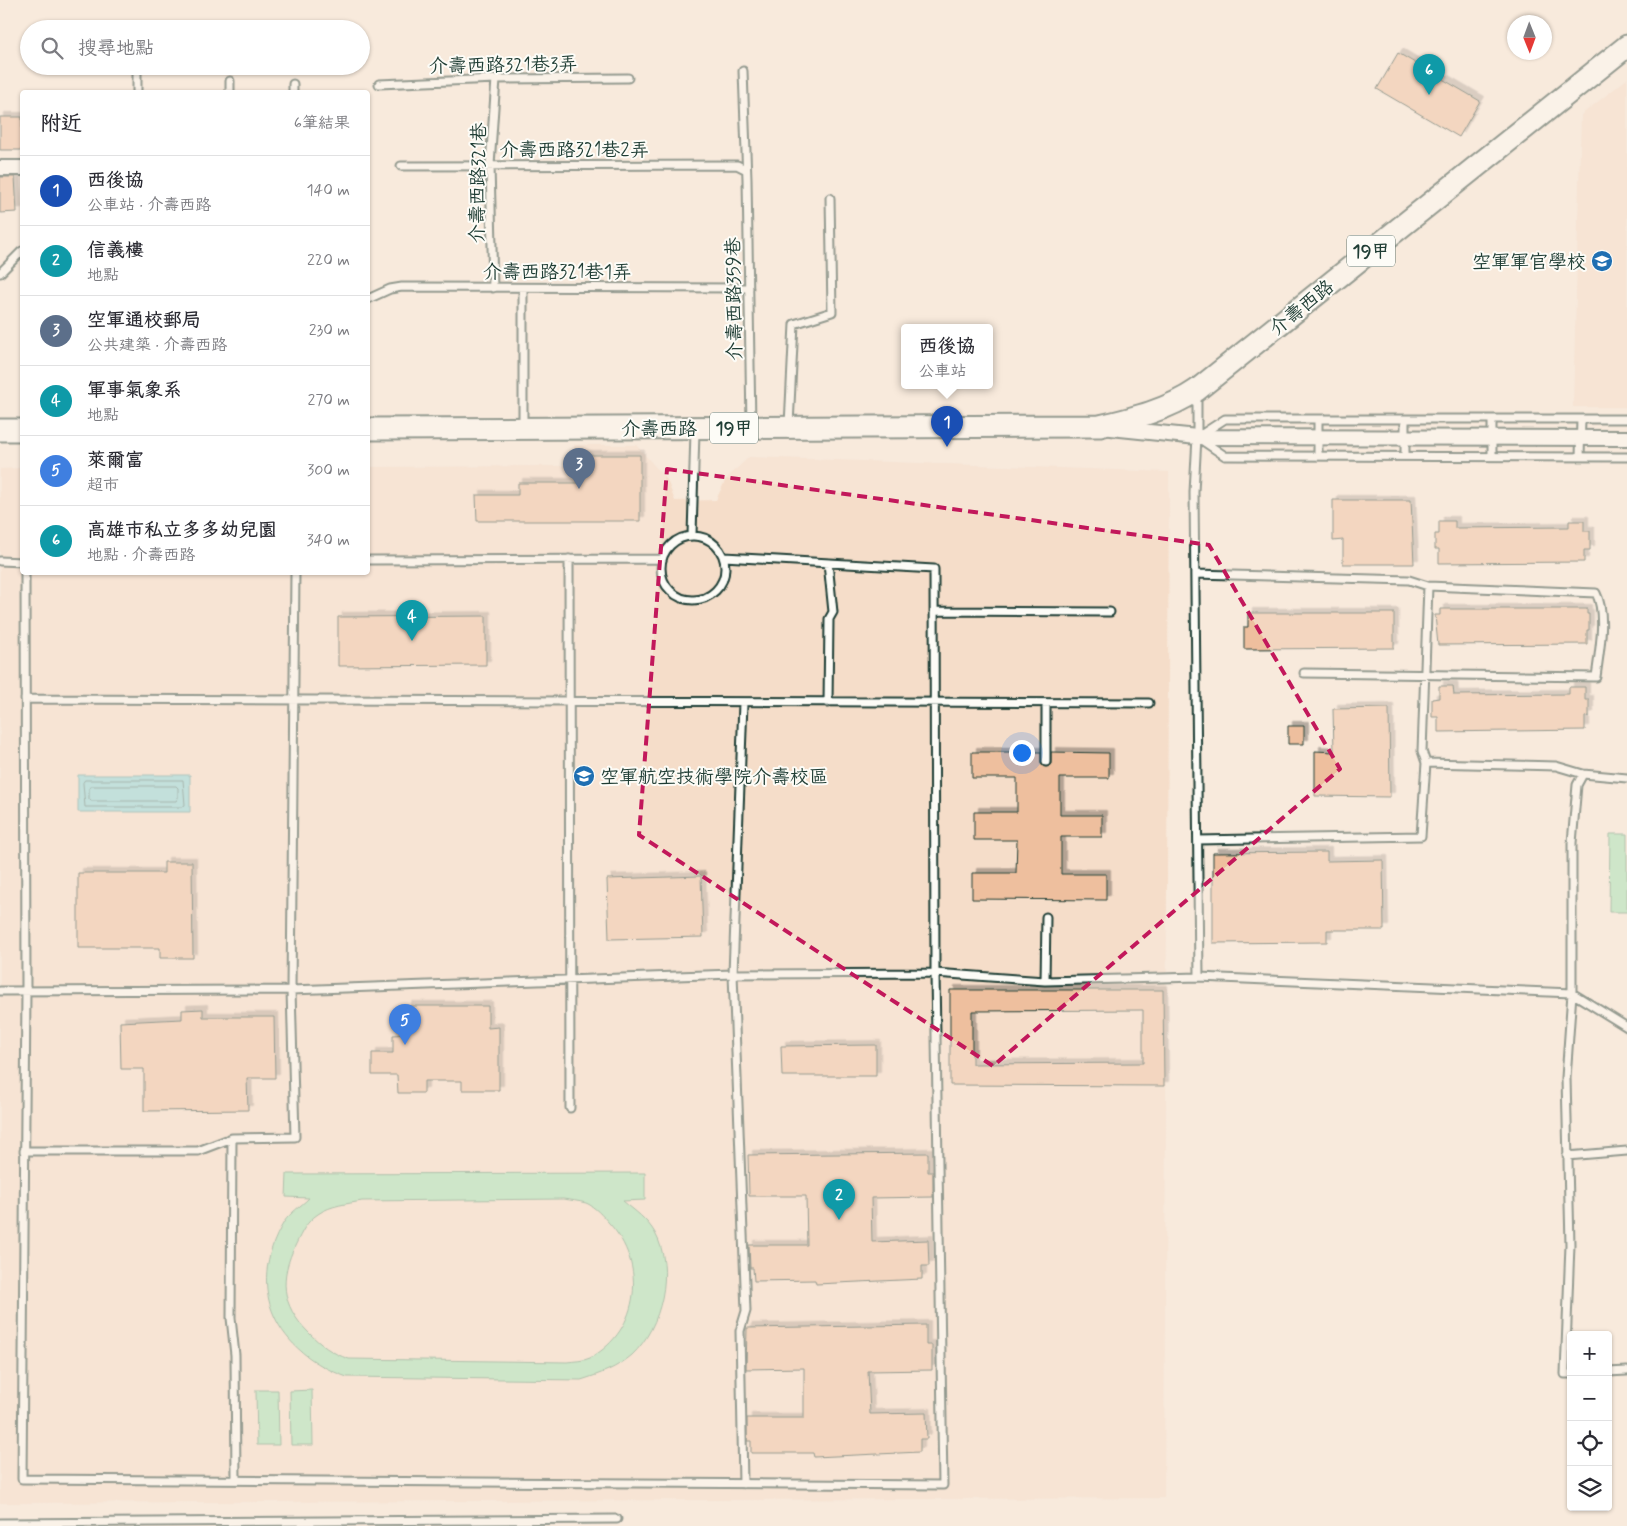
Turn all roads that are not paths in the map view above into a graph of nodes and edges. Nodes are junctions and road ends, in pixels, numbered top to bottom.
1 (1627, 46) edge
2 (742, 71) dead end
3 (137, 75) edge
4 (628, 78) dead end
5 (496, 79) junction
6 (230, 81) dead end
7 (293, 84) dead end
8 (378, 84) dead end
9 (137, 90) edge
10 (230, 90) edge
11 (293, 90) edge
12 (490, 165) junction
13 (401, 166) dead end
14 (0, 168) edge
15 (745, 170) junction
16 (20, 172) edge
17 (830, 198) dead end
18 (20, 253) edge
19 (0, 273) edge
20 (493, 288) junction
21 (523, 288) junction
22 (749, 288) junction
23 (370, 297) edge
24 (1197, 390) junction
25 (1318, 419) junction
26 (1406, 419) junction
27 (1492, 419) junction
28 (1580, 419) junction
29 (1627, 419) edge
30 (1100, 426) junction
31 (789, 427) junction
32 (523, 428) junction
33 (695, 428) junction
34 (752, 428) junction
35 (370, 429) edge
36 (0, 430) edge
37 (20, 430) edge
38 (1198, 437) junction
39 (1318, 437) junction
40 (1405, 437) junction
41 (1492, 438) junction
42 (1580, 438) junction
43 (1627, 438) edge
44 (1318, 456) junction
45 (1405, 456) junction
46 (1492, 456) junction
47 (1580, 457) junction
48 (1627, 457) edge
49 (692, 536) junction
50 (724, 557) junction
51 (569, 559) junction
52 (662, 559) junction
53 (370, 560) edge
54 (0, 561) edge
55 (20, 562) edge
56 (828, 563) junction
57 (1195, 574) junction
58 (25, 575) edge
59 (295, 575) edge
60 (1428, 586) junction
61 (934, 611) junction
62 (1110, 612) dead end
63 (1304, 673) dead end
64 (1425, 676) junction
65 (25, 699) junction
66 (295, 701) junction
67 (570, 702) junction
68 (743, 703) junction
69 (828, 703) junction
70 (935, 703) junction
71 (1046, 704) junction
72 (1149, 704) dead end
73 (1046, 762) dead end
74 (1426, 763) junction
75 (1583, 774) junction
76 (1627, 778) edge
77 (1198, 840) junction
78 (1046, 917) dead end
79 (935, 973) junction
80 (733, 974) junction
81 (1199, 977) junction
82 (568, 980) junction
83 (1045, 981) junction
84 (292, 990) junction
85 (0, 991) edge
86 (26, 991) junction
87 (1572, 993) junction
88 (1627, 1027) edge
89 (570, 1108) dead end
90 (232, 1138) junction
91 (24, 1151) junction
92 (1627, 1151) edge
93 (1567, 1156) junction
94 (1627, 1371) edge
95 (1612, 1372) edge
96 (1567, 1374) edge
97 (236, 1480) junction
98 (743, 1484) junction
99 (618, 1519) dead end
100 (564, 1522) edge
101 (0, 1523) edge
102 (212, 1523) edge
103 (366, 1523) edge

1 - 24 main road, 介壽西路 / 19甲
2 - 15 lane, 介壽西路359巷
3 - 9 lane
4 - 5 lane, 介壽西路321巷3弄
5 - 8 lane, 介壽西路321巷3弄
5 - 12 lane, 介壽西路321巷
6 - 10 lane
7 - 11 lane
12 - 13 lane, 介壽西路321巷2弄
12 - 15 lane, 介壽西路321巷2弄
12 - 20 lane, 介壽西路321巷
14 - 16 street
15 - 22 lane, 介壽西路359巷
17 - 31 lane
18 - 19 lane
20 - 21 lane, 介壽西路321巷1弄
20 - 23 lane, 介壽西路321巷1弄
21 - 22 lane, 介壽西路321巷1弄
21 - 32 lane
22 - 34 lane, 介壽西路359巷
24 - 30 main road, 介壽西路 / 19甲
24 - 38 lane
25 - 26 lane
25 - 38 lane
25 - 39 lane
26 - 27 lane
26 - 40 lane
27 - 28 lane
27 - 41 lane
28 - 29 lane
28 - 42 lane
30 - 31 main road, 介壽西路 / 19甲
30 - 38 street, 介壽西路
31 - 34 main road, 介壽西路 / 19甲
32 - 33 main road, 介壽西路 / 19甲
32 - 35 main road, 介壽西路 / 19甲
33 - 34 main road, 介壽西路 / 19甲
33 - 49 lane
36 - 37 main road
38 - 39 street, 介壽西路
38 - 44 lane, 介壽西路
38 - 57 lane
39 - 40 street, 介壽西路
39 - 44 lane
40 - 41 street, 介壽西路
40 - 45 lane
41 - 42 street, 介壽西路
41 - 46 lane
42 - 43 street, 介壽西路
42 - 47 lane
44 - 45 lane, 介壽西路
45 - 46 lane, 介壽西路
46 - 47 lane, 介壽西路
47 - 48 lane, 介壽西路
49 - 50 lane
49 - 52 lane
50 - 52 lane
50 - 56 lane
51 - 52 lane
51 - 53 lane
51 - 67 lane
54 - 55 lane
56 - 61 lane
56 - 69 lane
57 - 60 lane
57 - 77 lane
58 - 65 lane
59 - 66 lane
60 - 64 lane
60 - 64 lane
61 - 62 lane
61 - 70 lane
63 - 64 lane
64 - 74 lane
65 - 66 lane
65 - 86 lane
66 - 67 lane
66 - 84 lane
67 - 68 lane
67 - 82 lane
68 - 69 lane
68 - 80 lane
69 - 70 lane
70 - 71 lane
70 - 79 lane
71 - 72 lane
71 - 73 lane
74 - 75 lane
74 - 77 lane
75 - 76 lane
75 - 87 lane
77 - 81 lane
78 - 83 lane
79 - 80 lane
79 - 83 lane
79 - 98 lane
80 - 82 lane
80 - 98 lane
81 - 83 lane
81 - 87 lane
82 - 84 lane
82 - 89 lane
84 - 86 lane
84 - 90 lane
85 - 86 lane
86 - 91 lane
87 - 88 lane
87 - 93 lane
90 - 91 lane
90 - 97 lane
91 - 97 lane
92 - 93 lane
93 - 96 lane
94 - 95 lane
97 - 98 lane
99 - 100 lane
100 - 103 lane
101 - 102 lane
102 - 103 lane

